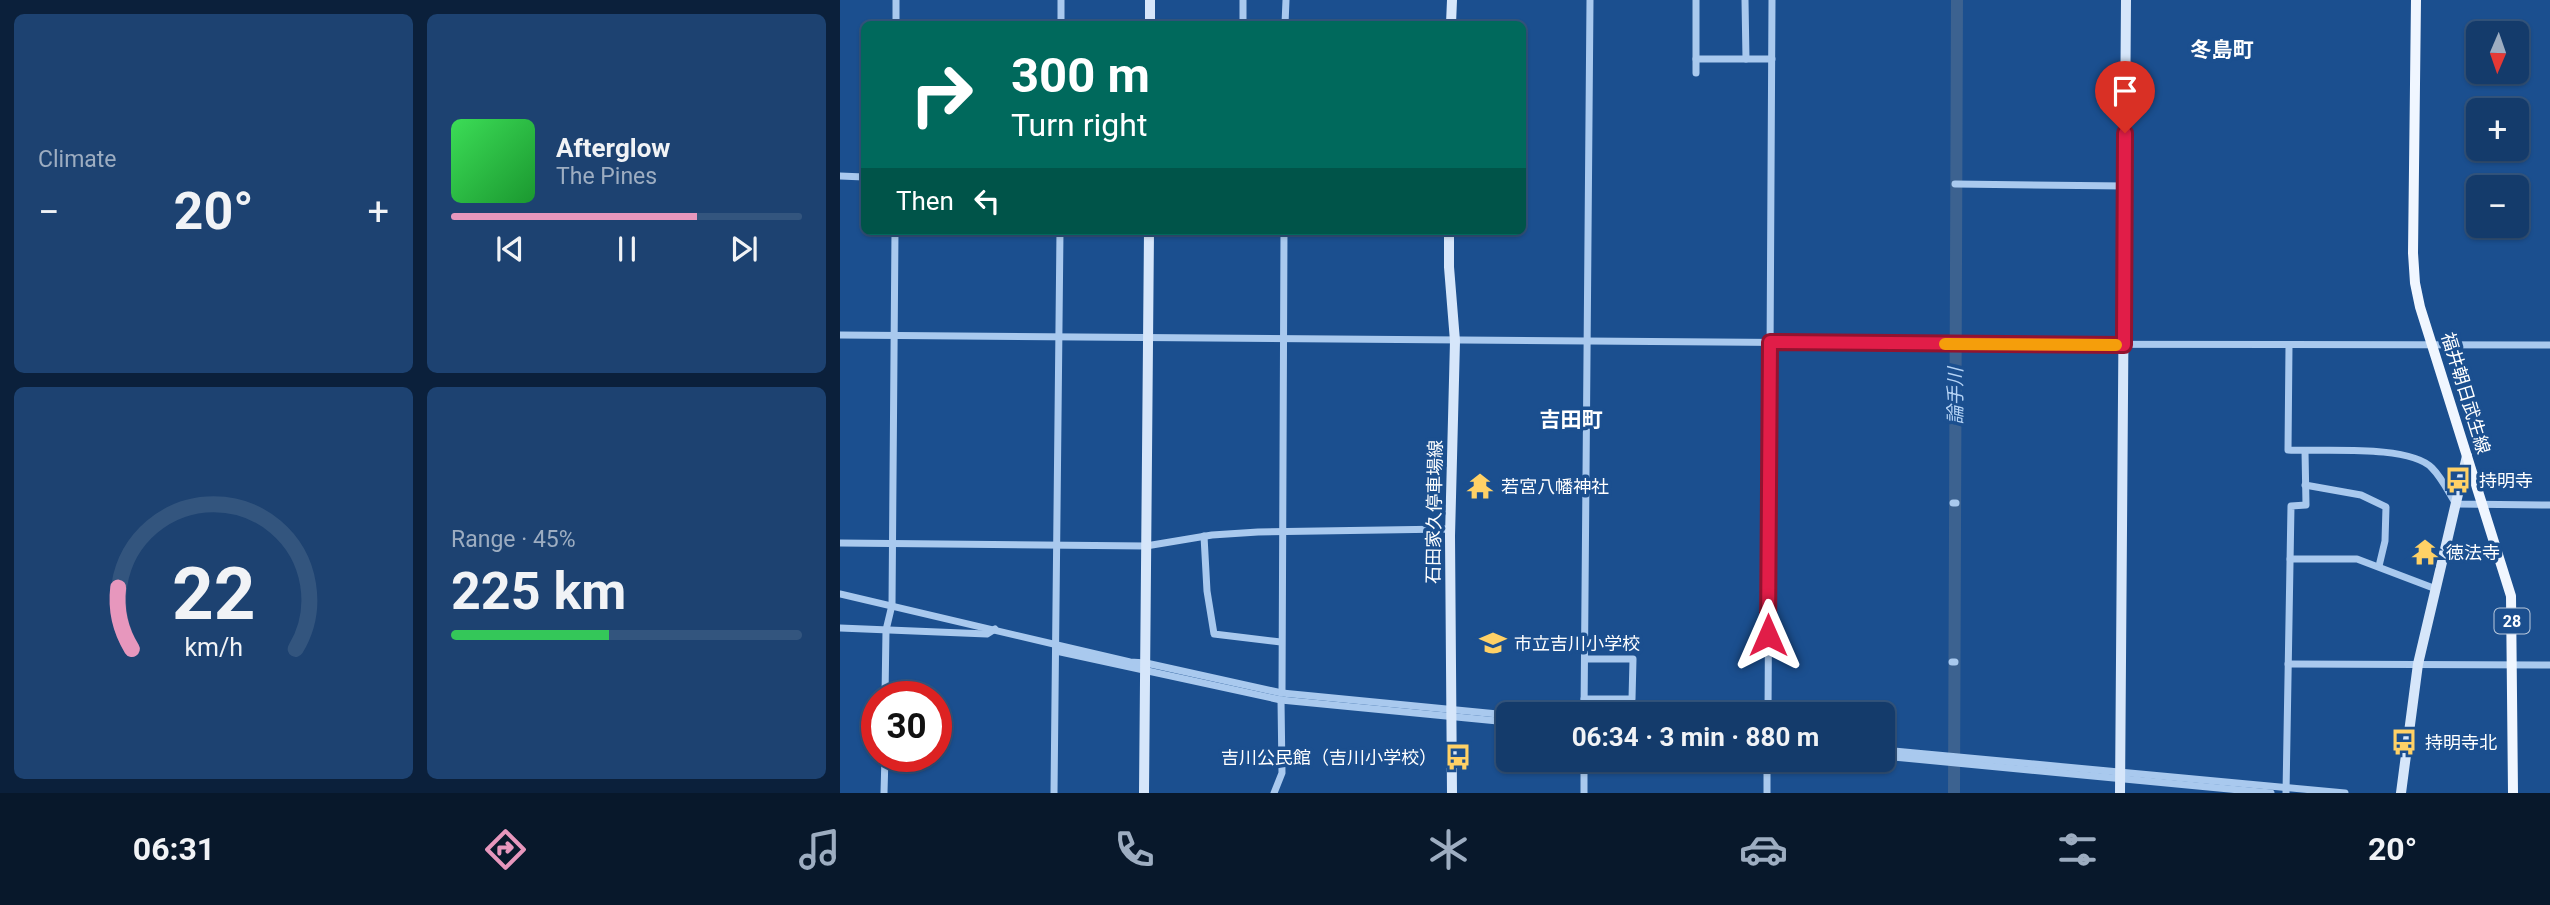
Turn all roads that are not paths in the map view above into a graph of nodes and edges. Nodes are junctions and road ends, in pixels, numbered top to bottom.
1 (896, 0) edge
2 (1061, 0) edge
3 (1150, 0) edge
4 (1243, 0) edge
5 (1286, 0) edge
6 (1452, 0) edge
7 (1590, 0) edge
8 (1696, 0) edge
9 (1745, 0) edge
10 (1772, 0) edge
11 (2126, 0) edge
12 (2416, 0) edge
13 (896, 21) edge
14 (1061, 21) edge
15 (1150, 21) edge
16 (1243, 21) edge
17 (1285, 21) edge
18 (1451, 21) edge
19 (1696, 59) junction
20 (1746, 59) junction
21 (1772, 60) junction
22 (1696, 73) dead end
23 (840, 176) edge
24 (861, 177) edge
25 (1957, 185) dead end
26 (2125, 186) junction
27 (895, 235) edge
28 (1059, 235) edge
29 (1149, 235) edge
30 (1284, 235) edge
31 (1449, 235) edge
32 (840, 335) edge
33 (894, 335) junction
34 (1059, 337) junction
35 (1148, 338) junction
36 (1283, 339) junction
37 (1455, 341) junction
38 (1586, 341) junction
39 (1770, 342) junction
40 (2124, 345) junction
41 (2550, 345) edge
42 (2289, 346) junction
43 (2434, 346) junction
44 (2305, 451) junction
45 (2467, 456) junction
46 (2305, 485) junction
47 (2456, 505) junction
48 (2484, 505) junction
49 (2550, 505) edge
50 (1285, 532) junction
51 (1205, 536) junction
52 (1450, 536) junction
53 (840, 543) edge
54 (892, 544) junction
55 (1057, 545) junction
56 (1146, 546) junction
57 (2290, 559) junction
58 (2379, 566) junction
59 (2436, 589) junction
60 (840, 594) edge
61 (892, 605) junction
62 (840, 628) edge
63 (995, 629) junction
64 (886, 630) junction
65 (1282, 642) junction
66 (1056, 647) junction
67 (1585, 659) junction
68 (2288, 664) junction
69 (2418, 664) junction
70 (2550, 665) edge
71 (2514, 666) junction
72 (1145, 667) junction
73 (885, 681) edge
74 (1282, 696) junction
75 (1584, 699) joint
76 (1768, 702) edge
77 (1452, 713) junction
78 (1496, 715) edge
79 (1496, 720) edge
80 (1895, 751) edge
81 (1895, 757) edge
82 (885, 772) edge
83 (1584, 772) edge
84 (1767, 772) edge
85 (2120, 775) junction
86 (2286, 790) edge
87 (884, 793) edge
88 (1054, 793) edge
89 (1144, 793) edge
90 (1274, 793) edge
91 (1452, 793) edge
92 (1584, 793) edge
93 (1767, 793) edge
94 (2120, 793) edge
95 (2271, 793) edge
96 (2345, 793) edge
97 (2401, 793) edge
98 (2513, 793) edge

1 - 13 street
2 - 14 street
3 - 15 street
4 - 16 street
5 - 17 street
6 - 18 street
7 - 38 street
8 - 19 street
9 - 20 street
10 - 21 street
11 - 26 street
12 - 43 main road, 福井朝日武生線 / 28
19 - 20 street
19 - 22 street
20 - 21 street
21 - 39 street
23 - 24 street
25 - 26 street
26 - 40 street
27 - 33 street
28 - 34 street
29 - 35 street
30 - 36 street
31 - 37 street, 石田家久停車場線
32 - 33 street
33 - 34 street
33 - 54 street
34 - 35 street
34 - 55 street
35 - 36 street
35 - 56 street
36 - 37 street
36 - 50 street
37 - 38 street
37 - 52 street, 石田家久停車場線
38 - 39 street
38 - 67 street
39 - 40 street
39 - 76 street
40 - 42 street
40 - 85 street
41 - 43 street
42 - 43 street
42 - 44 street
43 - 45 main road, 福井朝日武生線 / 28
44 - 46 street
44 - 47 street
45 - 47 street
45 - 48 main road, 福井朝日武生線 / 28
46 - 57 street
46 - 58 street
47 - 48 street
47 - 59 street
48 - 49 street
48 - 71 main road, 福井朝日武生線 / 28
50 - 51 street
50 - 52 street
50 - 65 street
51 - 56 street
51 - 65 street
52 - 77 street, 石田家久停車場線
53 - 54 street
54 - 55 street
54 - 61 street
55 - 56 street
55 - 66 street
56 - 72 street
57 - 58 street
57 - 68 street
58 - 59 street
59 - 69 street
60 - 61 street
61 - 63 street
61 - 64 street
62 - 64 street
63 - 64 street
63 - 66 street
64 - 73 street
65 - 74 street
66 - 72 street
66 - 88 street
67 - 75 street
67 - 75 street
68 - 69 street
68 - 86 street
69 - 71 street
69 - 97 street
70 - 71 street
71 - 98 main road, 福井朝日武生線 / 28
72 - 74 street
72 - 89 street
74 - 77 street
74 - 90 street
77 - 78 street
77 - 79 street
77 - 91 street, 石田家久停車場線
80 - 85 street
81 - 85 street
82 - 87 street
83 - 92 street
84 - 93 street
85 - 86 street
85 - 94 street
85 - 95 street
86 - 96 street

